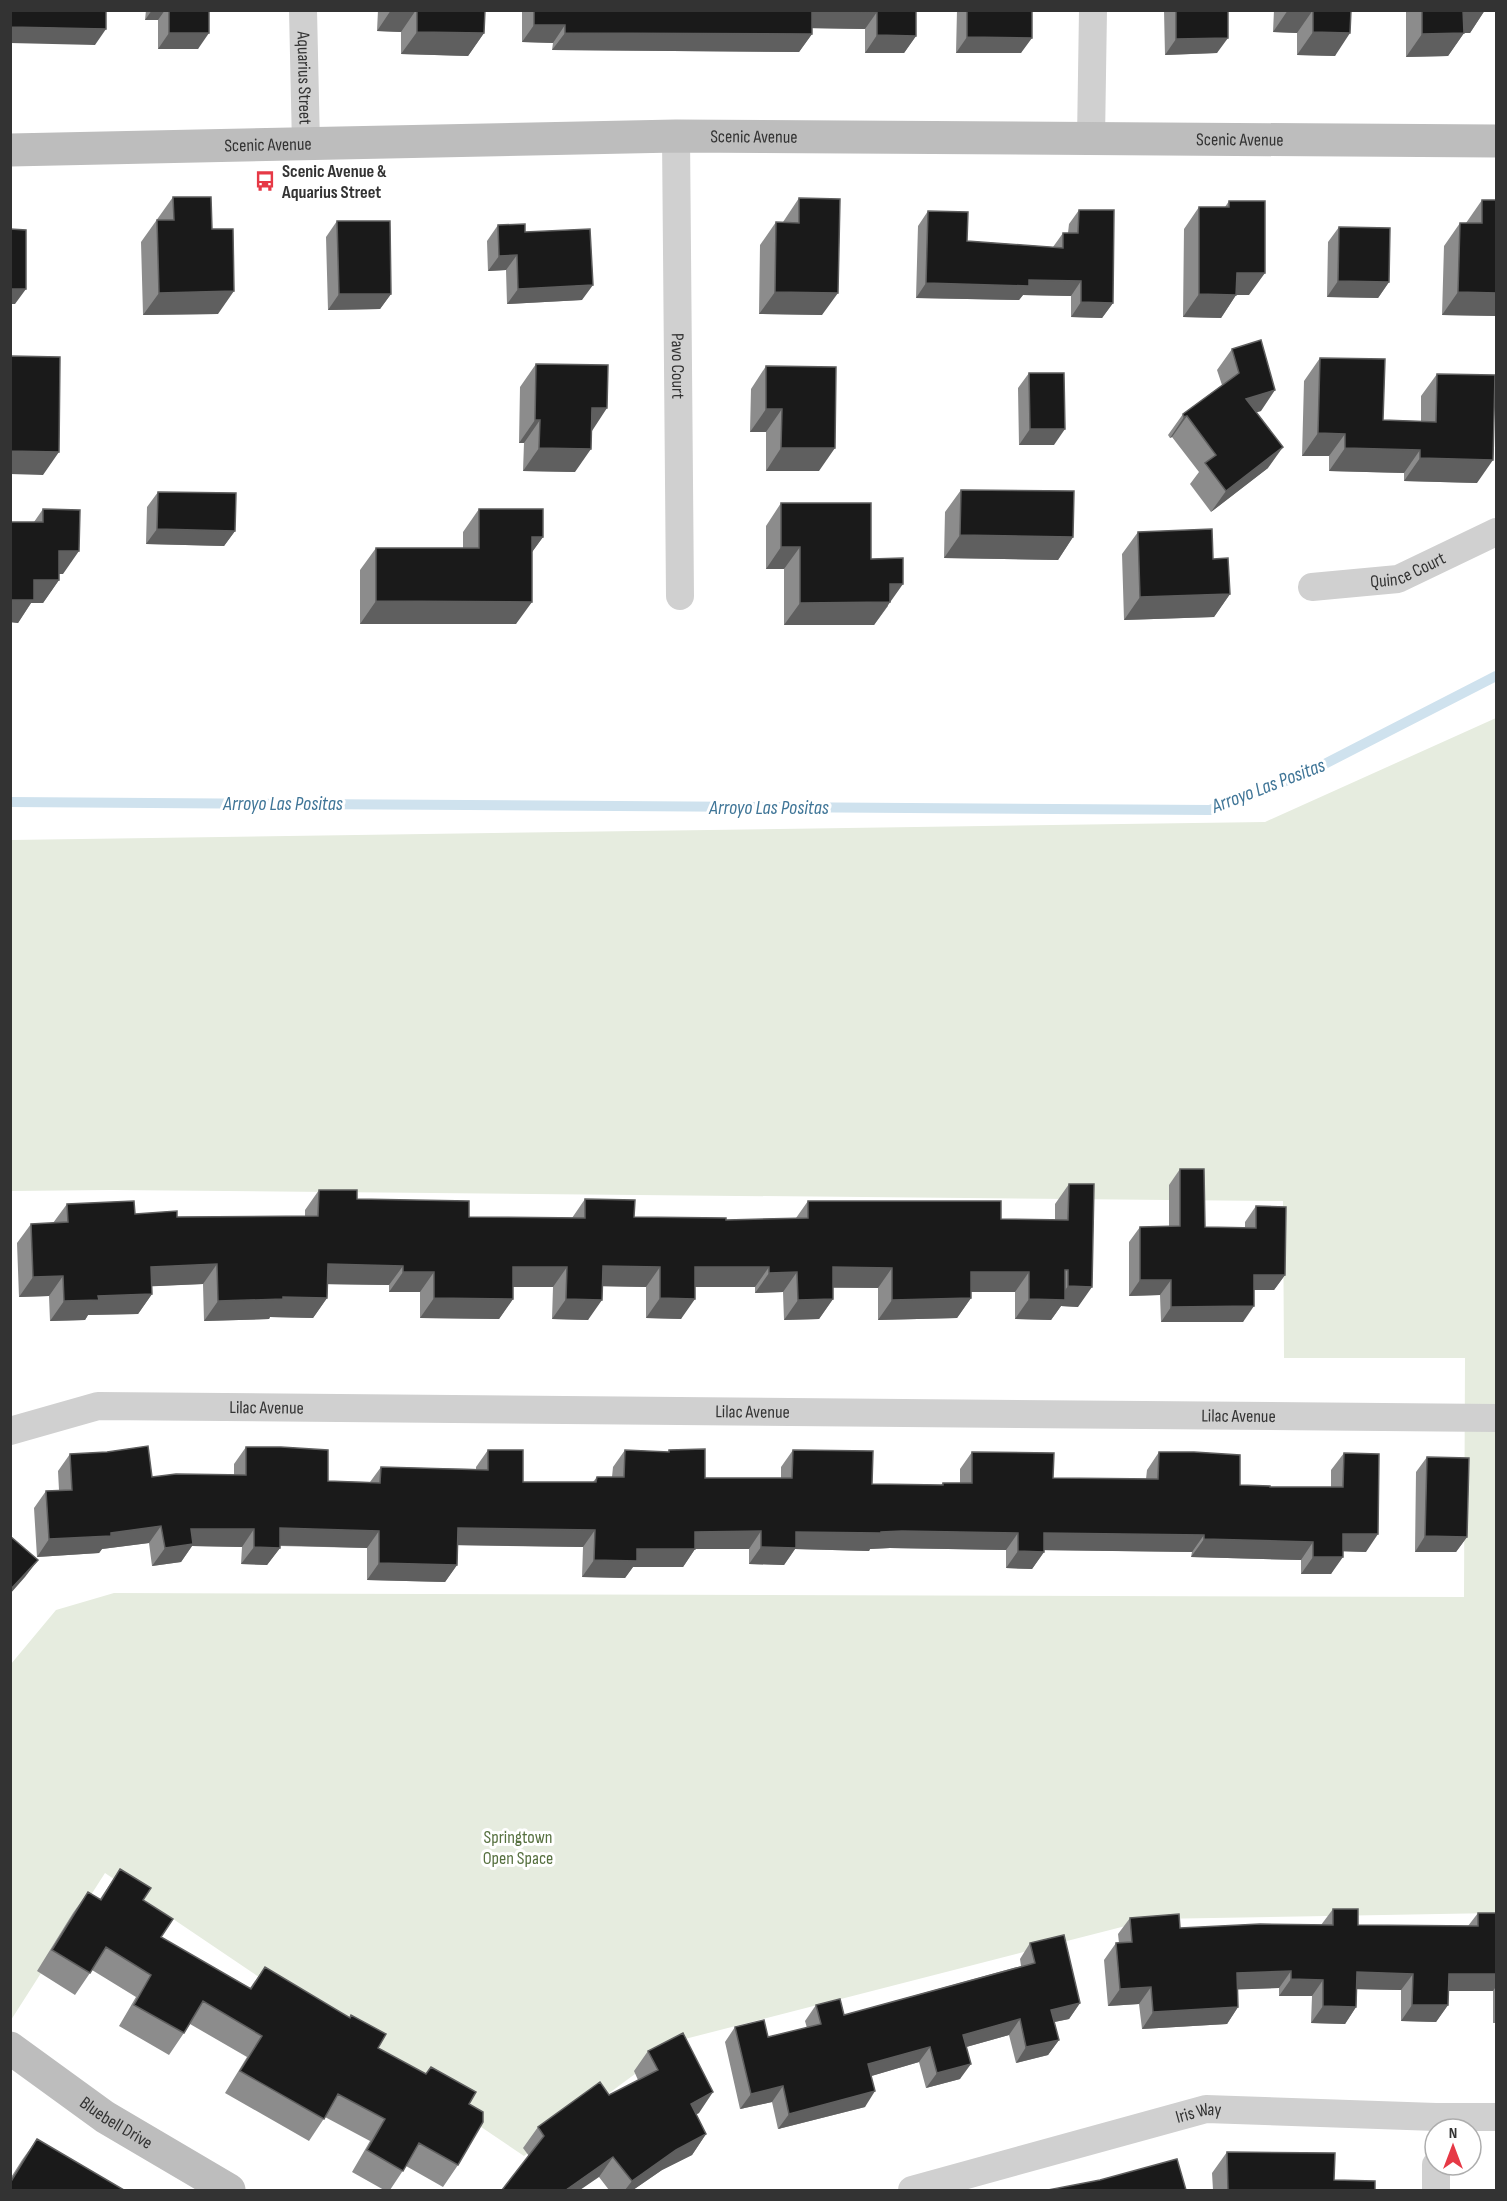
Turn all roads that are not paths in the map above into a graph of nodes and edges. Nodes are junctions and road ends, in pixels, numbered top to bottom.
1 (303, 10) edge
2 (1093, 10) edge
3 (676, 136) junction
4 (1091, 139) junction
5 (1497, 141) edge
6 (306, 145) junction
7 (10, 150) edge
8 (1497, 532) edge
9 (1312, 586) dead end
10 (680, 597) dead end
11 (1497, 1418) edge
12 (10, 1431) edge
13 (10, 2048) edge
14 (1423, 2122) edge
15 (229, 2190) edge
16 (912, 2190) edge

1 - 6 street, Aquarius Street
2 - 4 street
3 - 4 street, Scenic Avenue
3 - 6 street, Scenic Avenue
3 - 10 street, Pavo Court
4 - 5 street, Scenic Avenue
6 - 7 street, Scenic Avenue
8 - 9 street, Quince Court
11 - 12 street, Lilac Avenue
13 - 15 street, Bluebell Drive
14 - 16 street, Iris Way

